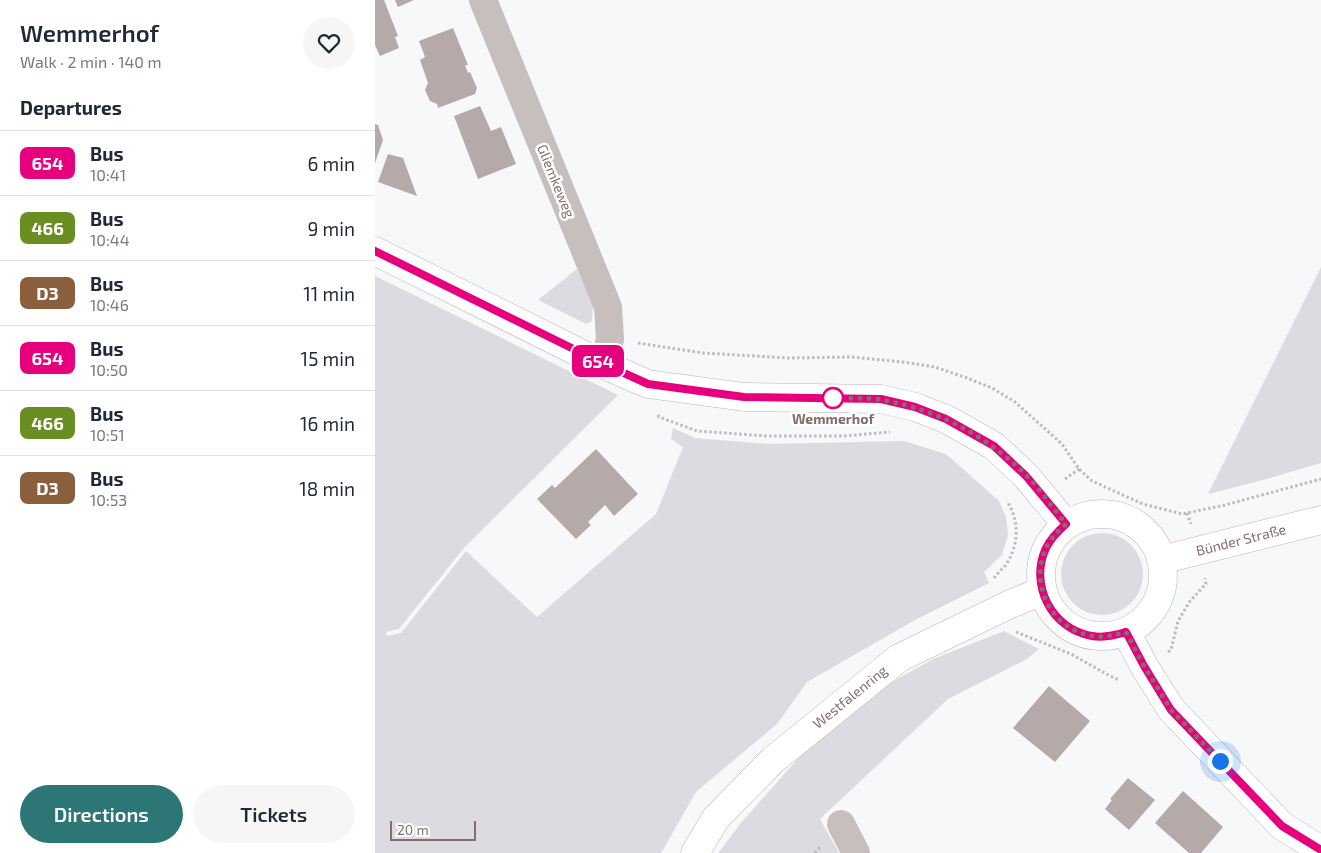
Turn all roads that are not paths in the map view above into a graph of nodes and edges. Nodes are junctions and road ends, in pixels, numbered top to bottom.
1 (483, 0) edge
2 (375, 251) edge
3 (604, 364) junction
4 (1321, 520) edge
5 (1066, 524) junction
6 (1161, 560) junction
7 (1042, 591) junction
8 (1126, 632) junction
9 (841, 824) dead end
10 (1321, 850) edge
11 (695, 853) edge
12 (857, 853) edge

1 - 3 street, Gliemkeweg
2 - 3 street
3 - 5 street
4 - 6 street, Bünder Straße
5 - 6 street
5 - 7 street
6 - 8 street
7 - 8 street
7 - 11 street, Westfalenring
8 - 10 street
9 - 12 street

